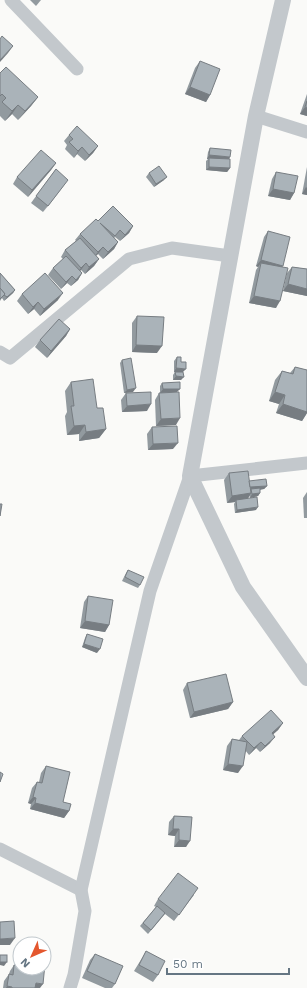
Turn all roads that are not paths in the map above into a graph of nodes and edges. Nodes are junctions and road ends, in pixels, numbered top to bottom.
1 (11, 0) edge
2 (283, 0) edge
3 (77, 69) dead end
4 (256, 116) junction
5 (307, 132) edge
6 (230, 256) junction
7 (0, 352) edge
8 (307, 463) edge
9 (190, 476) junction
10 (307, 678) edge
11 (0, 849) edge
12 (81, 890) junction
13 (70, 988) edge

1 - 3 street
2 - 4 street
4 - 5 street
4 - 6 street
6 - 7 street
6 - 9 street
8 - 9 street
9 - 10 street
9 - 12 street
11 - 12 street
12 - 13 street

